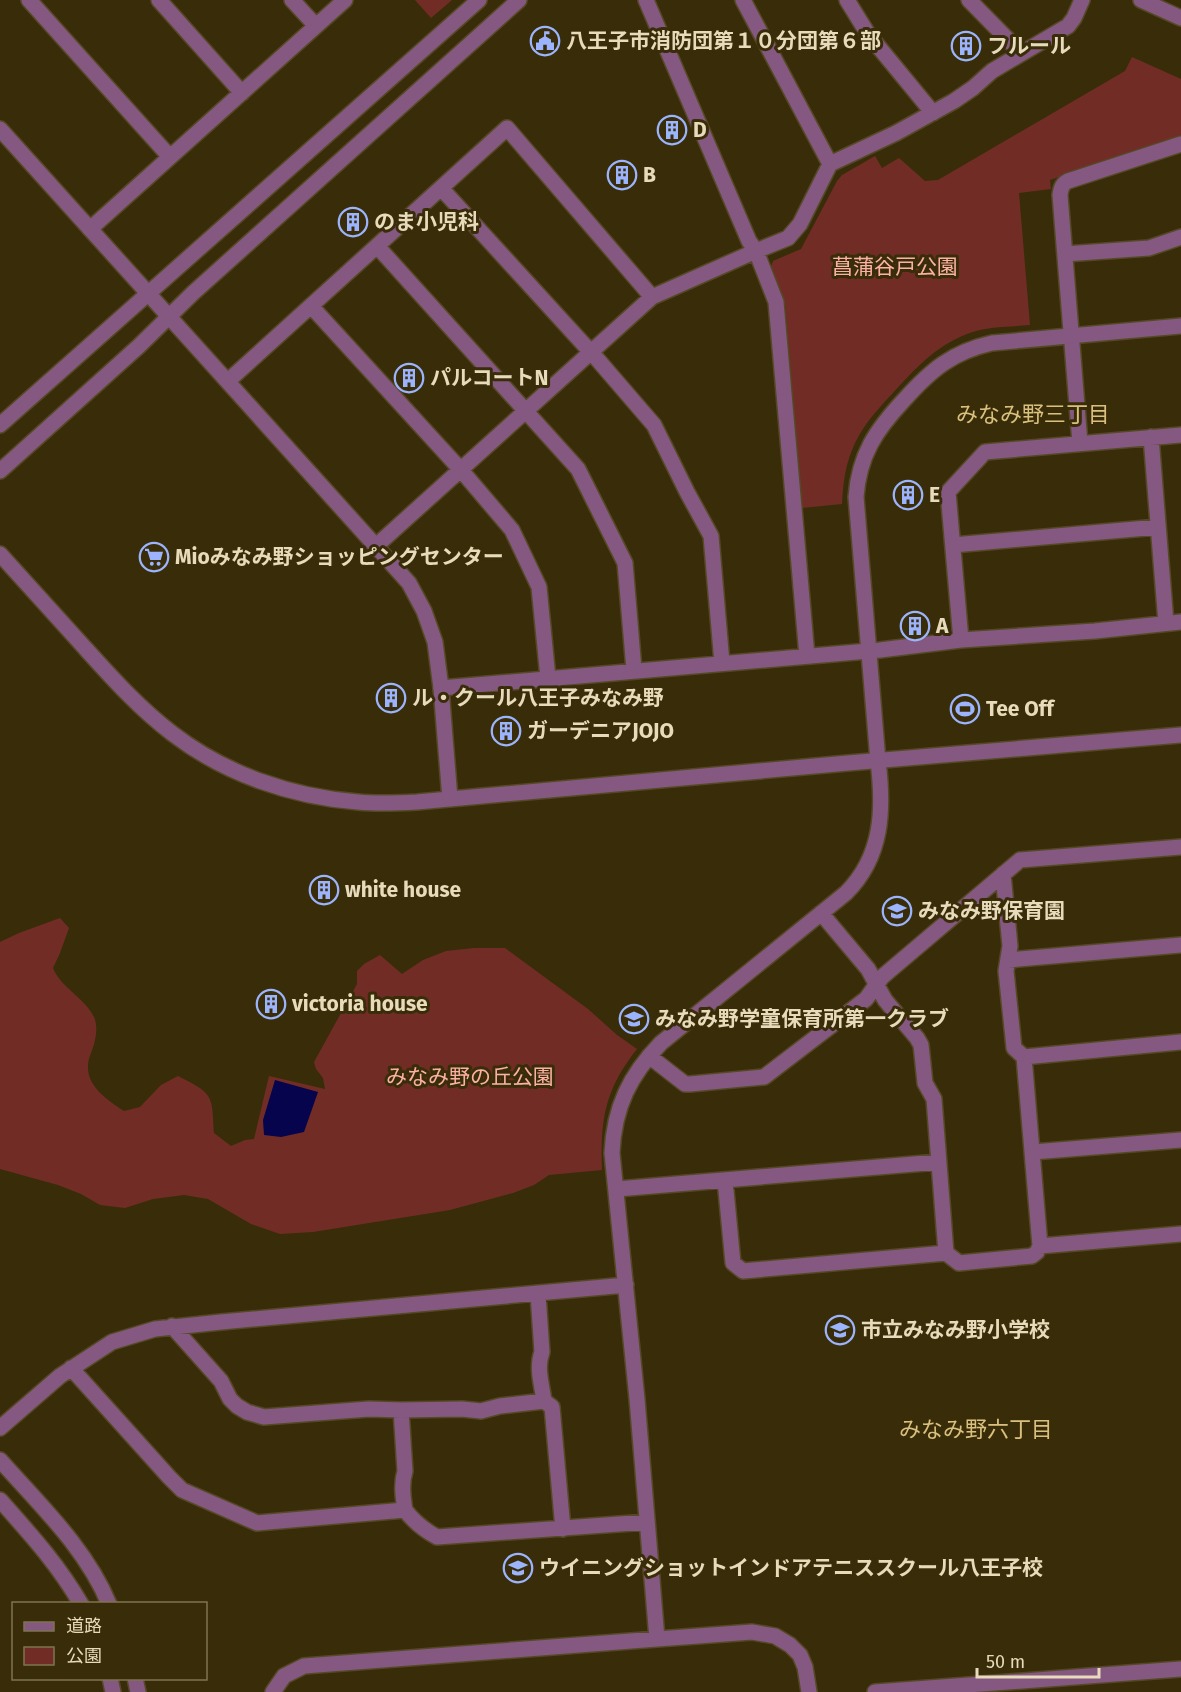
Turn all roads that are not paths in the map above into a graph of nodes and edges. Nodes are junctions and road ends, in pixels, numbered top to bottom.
1 (29, 0) edge
2 (159, 0) edge
3 (292, 0) edge
4 (345, 0) edge
5 (479, 0) edge
6 (519, 0) edge
7 (646, 0) edge
8 (743, 0) edge
9 (846, 0) edge
10 (969, 0) edge
11 (1082, 0) edge
12 (1141, 0) edge
13 (1181, 18) edge
14 (316, 26) junction
15 (1021, 53) junction
16 (242, 93) junction
17 (933, 113) junction
18 (0, 129) edge
19 (1181, 144) edge
20 (170, 158) junction
21 (830, 164) junction
22 (441, 188) junction
23 (90, 229) junction
24 (1181, 237) edge
25 (377, 246) junction
26 (756, 251) junction
27 (1065, 254) junction
28 (149, 294) junction
29 (652, 297) junction
30 (311, 306) junction
31 (169, 316) junction
32 (1181, 326) edge
33 (1071, 337) junction
34 (591, 353) junction
35 (228, 381) junction
36 (526, 411) junction
37 (0, 425) edge
38 (1181, 435) edge
39 (1151, 437) junction
40 (1080, 443) junction
41 (461, 470) junction
42 (0, 471) edge
43 (1158, 527) junction
44 (376, 546) junction
45 (953, 546) junction
46 (0, 554) edge
47 (1174, 622) edge
48 (961, 640) junction
49 (869, 651) junction
50 (807, 656) junction
51 (722, 663) junction
52 (634, 670) junction
53 (548, 678) junction
54 (441, 688) junction
55 (1181, 735) edge
56 (878, 760) junction
57 (450, 799) junction
58 (1181, 847) edge
59 (1003, 874) junction
60 (821, 913) junction
61 (1181, 945) edge
62 (1008, 960) junction
63 (877, 984) junction
64 (1181, 1042) edge
65 (649, 1056) junction
66 (1024, 1057) junction
67 (1181, 1140) edge
68 (1033, 1152) junction
69 (938, 1162) junction
70 (725, 1180) junction
71 (617, 1189) junction
72 (1181, 1234) edge
73 (1040, 1246) junction
74 (946, 1253) junction
75 (626, 1285) junction
76 (538, 1294) junction
77 (172, 1326) junction
78 (71, 1368) junction
79 (544, 1401) junction
80 (401, 1410) junction
81 (0, 1428) edge
82 (0, 1460) edge
83 (0, 1500) edge
84 (405, 1510) junction
85 (647, 1522) junction
86 (563, 1529) junction
87 (80, 1602) edge
88 (108, 1602) edge
89 (657, 1639) junction
90 (1181, 1669) edge
91 (991, 1688) edge
92 (273, 1692) edge
93 (809, 1692) edge
94 (875, 1692) edge

1 - 20 street
2 - 16 street
3 - 14 street
4 - 14 street
5 - 28 street
6 - 31 street
7 - 26 street
8 - 21 street
9 - 17 street
10 - 15 street
11 - 15 street
12 - 13 street
14 - 16 street
15 - 17 street
16 - 20 street
17 - 21 street
18 - 23 street
19 - 27 street
20 - 23 street
21 - 26 street
22 - 25 street
22 - 29 street
22 - 34 street
23 - 28 street
24 - 27 street
25 - 30 street
25 - 36 street
26 - 29 street
26 - 50 street
27 - 33 street
28 - 31 street
28 - 37 street
29 - 34 street
30 - 35 street
30 - 41 street
31 - 35 street
31 - 42 street
32 - 33 street
33 - 40 street
33 - 49 street
34 - 36 street
34 - 51 street
35 - 44 street
36 - 41 street
36 - 52 street
38 - 39 street
39 - 40 street
39 - 43 street
40 - 45 street
41 - 44 street
41 - 53 street
43 - 45 street
43 - 47 street
44 - 54 street
45 - 48 street
46 - 57 street
47 - 48 street
48 - 49 street
49 - 50 street
49 - 56 street
50 - 51 street
51 - 52 street
52 - 53 street
53 - 54 street
54 - 57 street
55 - 56 street
56 - 57 street
56 - 60 street
58 - 59 street
59 - 62 street
59 - 63 street
60 - 63 street
60 - 65 street
61 - 62 street
62 - 66 street
63 - 65 street
63 - 69 street
64 - 66 street
65 - 71 street
66 - 68 street
67 - 68 street
68 - 73 street
69 - 70 street
69 - 74 street
70 - 71 street
70 - 74 street
71 - 75 street
72 - 73 street
73 - 74 street
75 - 76 street
75 - 85 street
76 - 77 street
76 - 79 street
77 - 78 street
77 - 80 street
78 - 81 street
78 - 84 street
79 - 80 street
79 - 86 street
80 - 84 street
82 - 88 street
83 - 87 street
84 - 86 street
85 - 86 street
85 - 89 street
89 - 92 street
89 - 93 street
90 - 91 street
91 - 94 street

